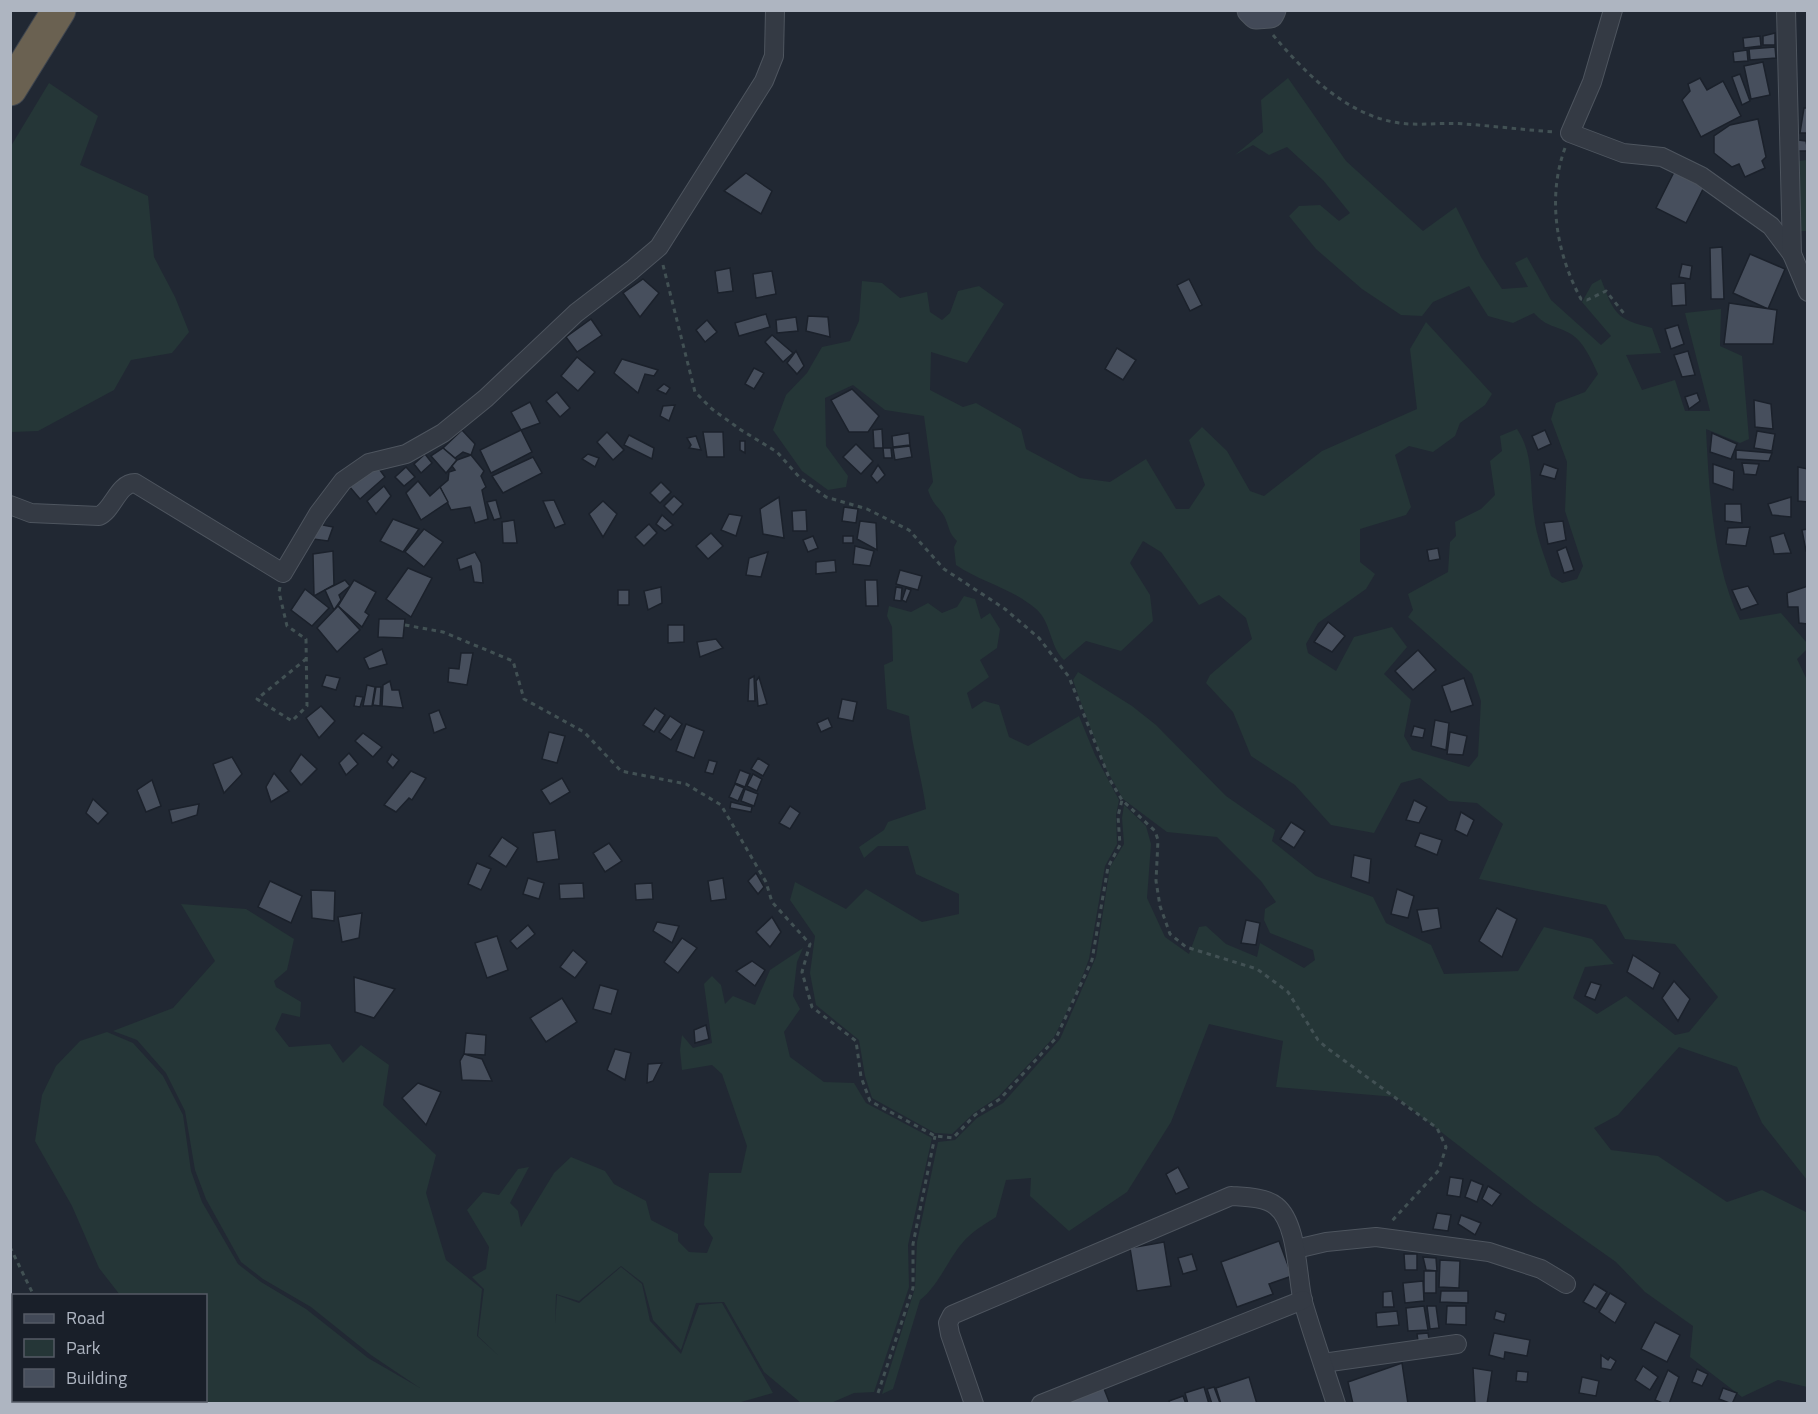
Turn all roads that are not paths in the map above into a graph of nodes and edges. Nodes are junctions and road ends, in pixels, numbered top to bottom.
1 (59, 10) edge
2 (775, 10) edge
3 (1613, 10) edge
4 (1786, 10) edge
5 (10, 89) edge
6 (1792, 254) junction
7 (1808, 292) edge
8 (10, 505) edge
9 (1296, 1249) junction
10 (1566, 1284) dead end
11 (1303, 1300) junction
12 (1457, 1344) dead end
13 (1323, 1363) junction
14 (974, 1404) edge
15 (1041, 1404) edge
16 (1336, 1404) edge

1 - 5 highway
2 - 8 street
3 - 6 street
4 - 6 street
6 - 7 street
9 - 10 street
9 - 11 street
9 - 14 street
11 - 13 street
11 - 15 street
12 - 13 street
13 - 16 street

